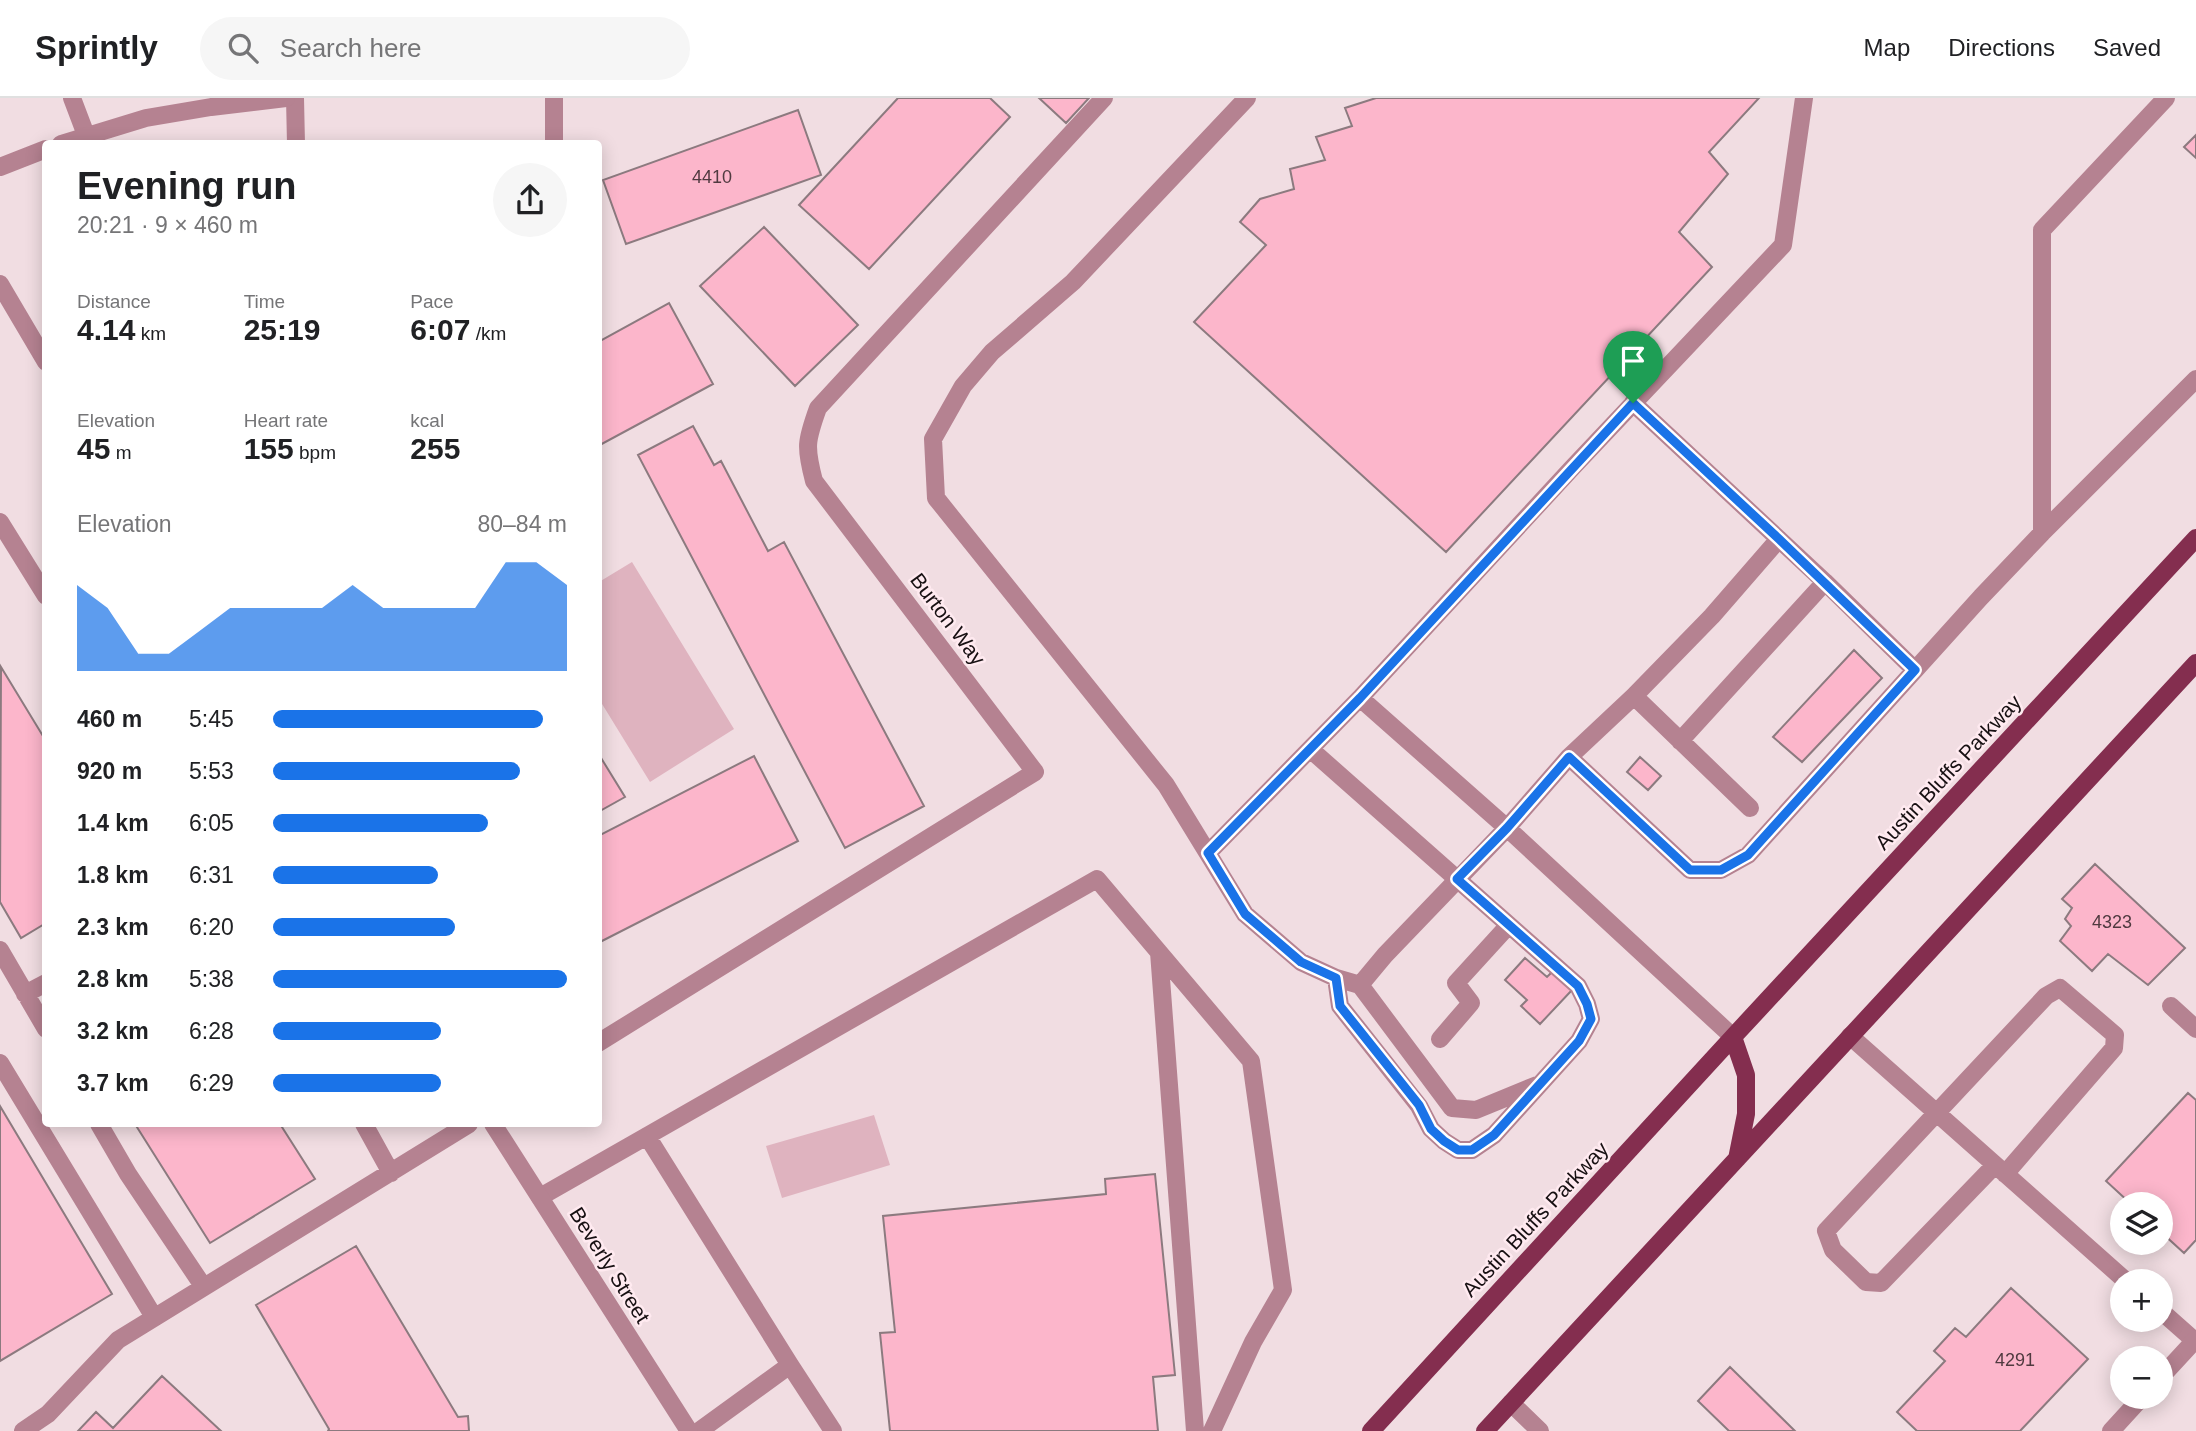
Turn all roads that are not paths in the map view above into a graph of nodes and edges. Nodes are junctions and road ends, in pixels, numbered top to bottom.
1 (72, 98) edge
2 (286, 98) edge
3 (295, 98) edge
4 (554, 98) edge
5 (1104, 98) edge
6 (1247, 98) edge
7 (1804, 98) edge
8 (2166, 98) edge
9 (86, 135) junction
10 (72, 140) edge
11 (296, 140) edge
12 (554, 140) edge
13 (42, 151) edge
14 (0, 167) edge
15 (0, 284) edge
16 (42, 355) edge
17 (2196, 379) edge
18 (1633, 403) junction
19 (0, 522) edge
20 (2042, 533) junction
21 (2196, 538) edge
22 (1779, 539) junction
23 (1825, 582) junction
24 (42, 590) edge
25 (2196, 663) edge
26 (1915, 670) junction
27 (1633, 696) junction
28 (1360, 698) junction
29 (1680, 741) junction
30 (1310, 748) junction
31 (1569, 757) junction
32 (1750, 808) dead end
33 (1507, 828) junction
34 (1208, 853) junction
35 (1457, 879) junction
36 (1508, 926) junction
37 (0, 950) edge
38 (1159, 952) junction
39 (1336, 978) junction
40 (42, 985) edge
41 (1360, 985) junction
42 (26, 994) junction
43 (2171, 1006) dead end
44 (42, 1022) edge
45 (2196, 1029) edge
46 (1850, 1036) junction
47 (1733, 1037) junction
48 (602, 1039) edge
49 (1440, 1039) dead end
50 (0, 1063) edge
51 (1537, 1085) junction
52 (1936, 1113) junction
53 (101, 1127) edge
54 (365, 1127) edge
55 (463, 1127) edge
56 (494, 1127) edge
57 (647, 1136) junction
58 (1737, 1159) junction
59 (2000, 1170) junction
60 (391, 1173) junction
61 (540, 1197) junction
62 (2112, 1269) edge
63 (203, 1286) junction
64 (154, 1317) junction
65 (2173, 1321) edge
66 (2195, 1340) edge
67 (2173, 1364) edge
68 (790, 1365) junction
69 (1511, 1403) junction
70 (2131, 1409) edge
71 (23, 1431) edge
72 (689, 1431) edge
73 (699, 1431) edge
74 (833, 1431) edge
75 (1195, 1431) edge
76 (1212, 1431) edge
77 (1371, 1431) edge
78 (1485, 1431) edge
79 (1540, 1431) edge
80 (2111, 1431) edge

1 - 9 street
2 - 9 street
3 - 11 street
4 - 12 street
5 - 48 street, Burton Way
6 - 34 street
7 - 18 street
8 - 20 street
9 - 10 street
13 - 14 street
15 - 16 street
17 - 20 street
18 - 22 street
18 - 28 street
19 - 24 street
20 - 26 street
21 - 47 main road, Austin Bluffs Parkway
22 - 23 street
22 - 27 street
23 - 26 street
23 - 29 street
25 - 46 main road
26 - 31 street
27 - 29 street
27 - 31 street
28 - 30 street
28 - 33 street
29 - 32 street
30 - 34 street
30 - 35 street
31 - 33 street
33 - 35 street
33 - 47 street
34 - 39 street
35 - 36 street
35 - 41 street
36 - 49 street
36 - 51 street
37 - 42 street
38 - 57 street
38 - 75 street
38 - 76 street
39 - 41 street
39 - 51 street
40 - 42 street
41 - 51 street
42 - 44 street
43 - 45 street
46 - 52 street
46 - 58 main road
47 - 58 main road
47 - 77 main road, Austin Bluffs Parkway
50 - 64 street
52 - 59 street
52 - 59 street
52 - 59 street
53 - 63 street
54 - 60 street
55 - 60 street
56 - 61 street, Beverly Street
57 - 61 street
57 - 68 street
58 - 69 main road
59 - 62 street
60 - 63 street
61 - 72 street, Beverly Street
63 - 64 street
64 - 71 street
65 - 66 street
66 - 67 street
68 - 73 street
68 - 74 street
69 - 78 main road
69 - 79 street
70 - 80 street

